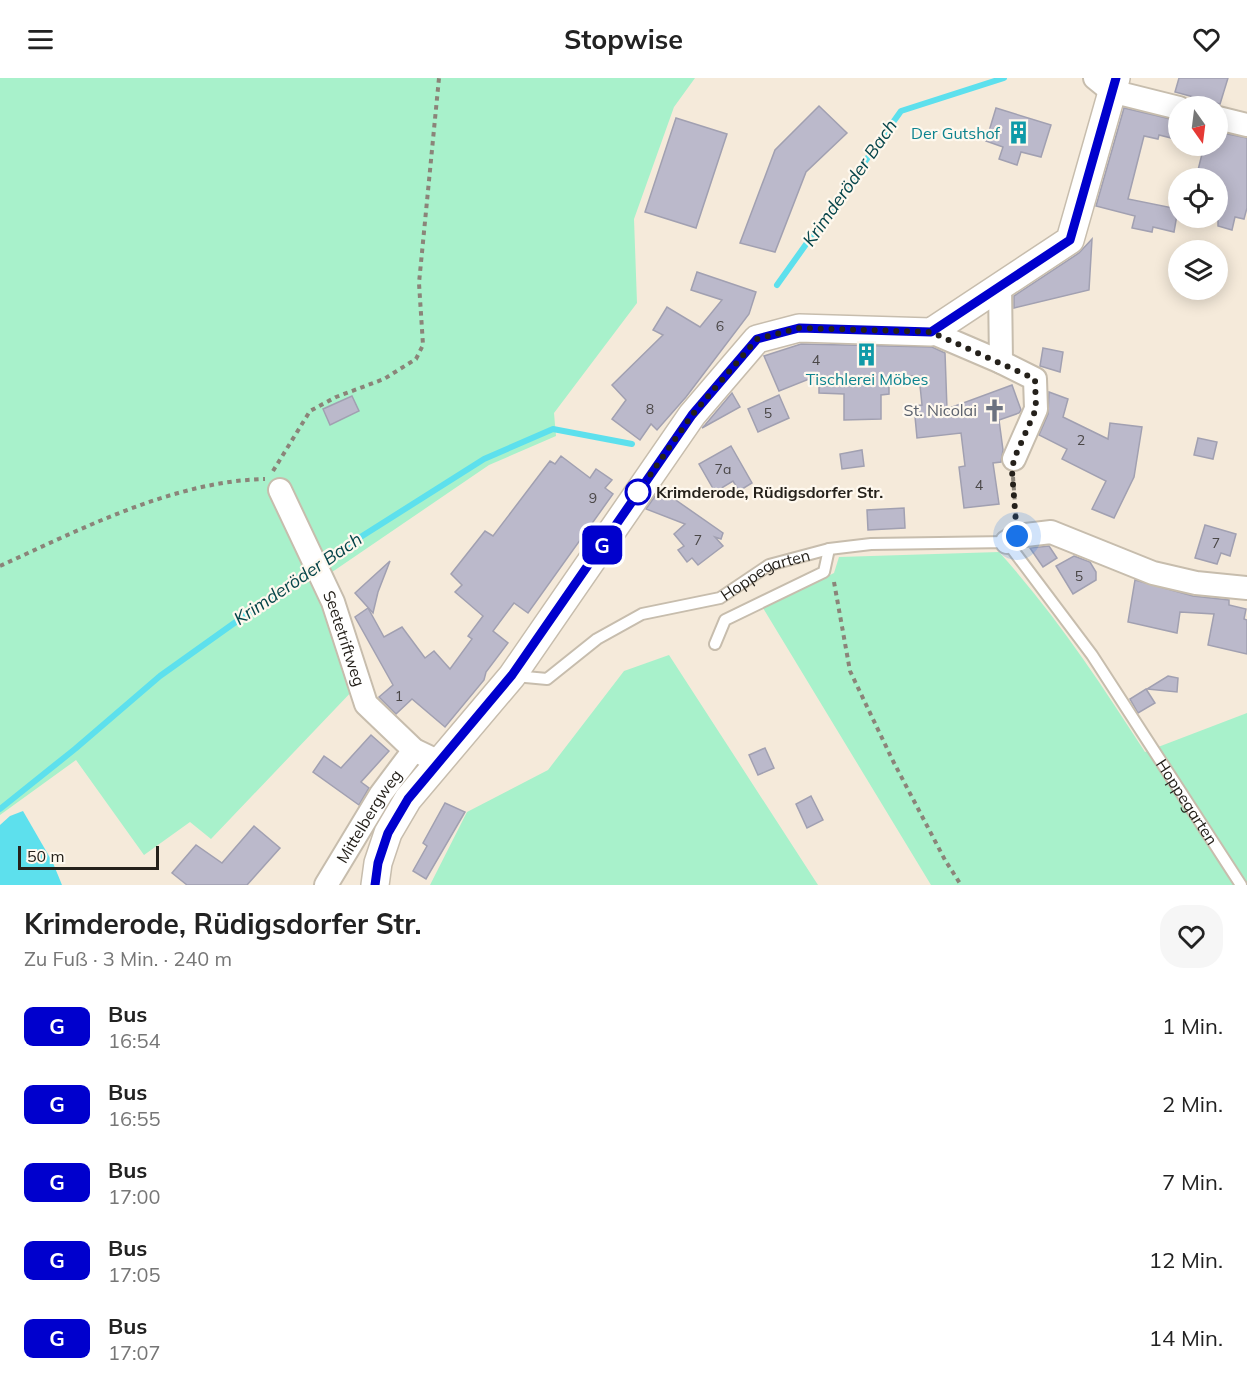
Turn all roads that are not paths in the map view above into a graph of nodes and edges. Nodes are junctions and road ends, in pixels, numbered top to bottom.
1 (1107, 82) edge
2 (1168, 104) edge
3 (1228, 120) edge
4 (1247, 125) edge
5 (1000, 286) junction
6 (931, 332) junction
7 (1000, 362) junction
8 (1014, 459) road end
9 (274, 484) road end
10 (1012, 539) junction
11 (829, 549) junction
12 (1247, 588) edge
13 (716, 644) dead end
14 (512, 675) junction
15 (425, 756) junction
16 (326, 885) edge
17 (375, 885) edge
18 (1240, 885) edge

1 - 2 street
1 - 5 street
3 - 4 street
5 - 6 street
5 - 7 street
6 - 7 street
6 - 14 street
7 - 8 street
9 - 15 street, Seetetriftweg
10 - 11 lane, Hoppegarten
10 - 12 street, Hoppegarten
10 - 18 lane, Hoppegarten
11 - 13 lane
11 - 14 lane, Hoppegarten
14 - 15 street
15 - 16 street, Mittelbergweg
15 - 17 street

